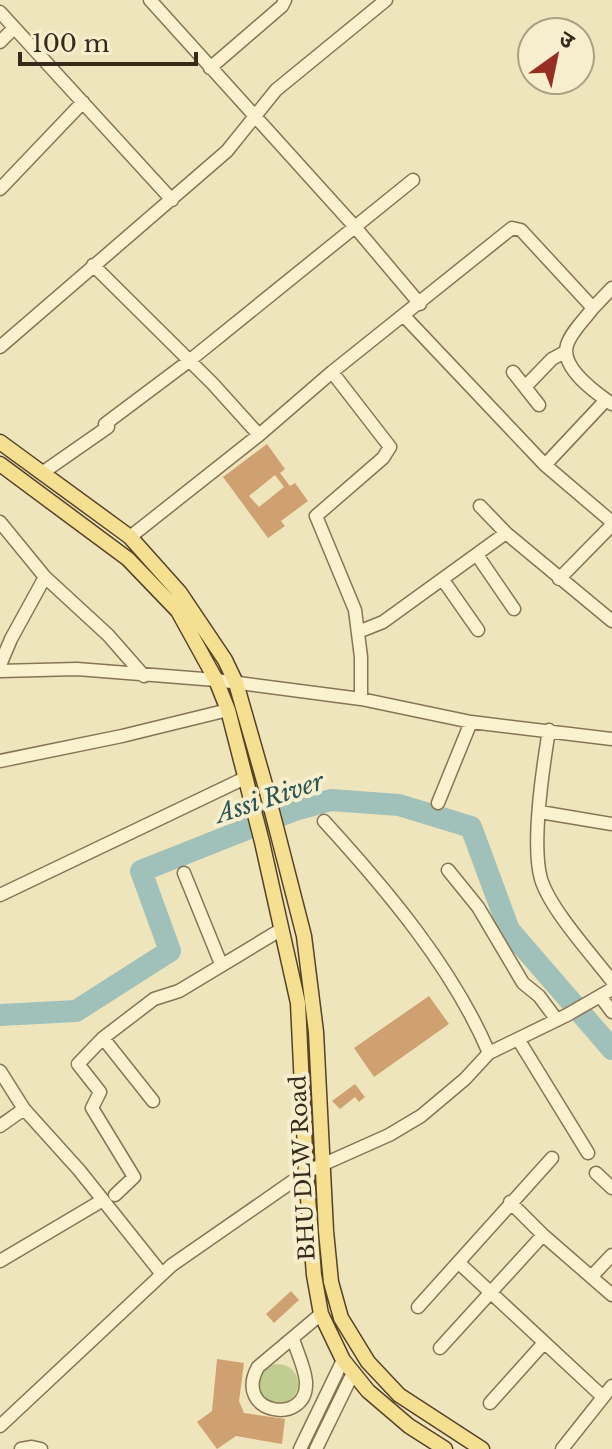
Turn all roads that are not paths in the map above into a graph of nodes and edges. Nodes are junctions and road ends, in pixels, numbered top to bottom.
1 (150, 0) edge
2 (285, 0) edge
3 (386, 0) edge
4 (0, 12) edge
5 (14, 28) junction
6 (0, 42) edge
7 (210, 68) junction
8 (83, 102) junction
9 (253, 116) junction
10 (413, 180) dead end
11 (2, 182) edge
12 (172, 200) junction
13 (355, 227) junction
14 (93, 265) junction
15 (612, 288) edge
16 (420, 304) junction
17 (593, 308) junction
18 (404, 316) junction
19 (0, 347) edge
20 (565, 352) junction
21 (189, 361) junction
22 (332, 372) junction
23 (513, 372) dead end
24 (525, 387) junction
25 (609, 402) edge
26 (539, 405) dead end
27 (259, 435) junction
28 (0, 442) edge
29 (0, 464) edge
30 (545, 465) junction
31 (42, 473) junction
32 (480, 506) dead end
33 (0, 522) edge
34 (612, 523) edge
35 (506, 533) junction
36 (130, 537) junction
37 (607, 539) edge
38 (477, 555) junction
39 (45, 577) junction
40 (559, 579) junction
41 (443, 580) junction
42 (514, 609) dead end
43 (612, 621) edge
44 (478, 630) dead end
45 (358, 632) junction
46 (0, 668) edge
47 (144, 676) junction
48 (216, 680) junction
49 (236, 683) junction
50 (361, 699) junction
51 (228, 710) junction
52 (471, 722) junction
53 (549, 730) junction
54 (612, 739) edge
55 (0, 761) edge
56 (245, 778) junction
57 (438, 803) dead end
58 (540, 812) junction
59 (324, 821) dead end
60 (612, 824) edge
61 (448, 870) dead end
62 (184, 873) dead end
63 (0, 895) edge
64 (282, 929) junction
65 (221, 964) junction
66 (612, 981) edge
67 (600, 996) edge
68 (612, 1012) edge
69 (562, 1018) junction
70 (103, 1038) junction
71 (518, 1039) junction
72 (489, 1053) junction
73 (0, 1071) edge
74 (153, 1101) dead end
75 (24, 1109) junction
76 (0, 1126) edge
77 (588, 1153) dead end
78 (552, 1158) dead end
79 (325, 1165) junction
80 (306, 1172) junction
81 (596, 1173) dead end
82 (612, 1188) edge
83 (109, 1197) junction
84 (510, 1202) junction
85 (543, 1235) junction
86 (612, 1255) edge
87 (0, 1261) edge
88 (459, 1263) junction
89 (161, 1273) junction
90 (592, 1276) junction
91 (489, 1293) junction
92 (612, 1295) edge
93 (418, 1307) dead end
94 (321, 1314) junction
95 (293, 1339) junction
96 (543, 1344) junction
97 (440, 1348) dead end
98 (343, 1360) junction
99 (353, 1373) junction
100 (612, 1386) edge
101 (603, 1397) junction
102 (490, 1403) dead end
103 (0, 1426) edge
104 (21, 1449) edge
105 (41, 1449) edge
106 (300, 1449) edge
107 (316, 1449) edge
108 (445, 1449) edge
109 (482, 1449) edge
110 (562, 1449) edge

1 - 7 street
2 - 7 street
3 - 9 street
4 - 5 street
5 - 6 street
5 - 8 street
7 - 9 street
8 - 11 street
8 - 12 street
9 - 12 street
9 - 13 street
10 - 13 street
12 - 14 street
13 - 16 street
13 - 21 street
14 - 19 street
14 - 21 street
15 - 17 street
16 - 17 street
16 - 18 street
17 - 20 street
18 - 22 street
18 - 30 street
20 - 24 street
20 - 25 street
21 - 27 street
21 - 31 street
22 - 27 street
22 - 45 street
23 - 24 street
24 - 26 street
25 - 30 street
27 - 36 street
28 - 31 main road, BHU DLW Road
29 - 48 main road, BHU DLW Road
30 - 34 street
31 - 36 main road, BHU DLW Road
32 - 35 street
33 - 39 street
34 - 37 street
35 - 38 street
35 - 40 street
36 - 49 main road, BHU DLW Road
37 - 40 street
38 - 41 street
38 - 42 street
39 - 46 street
39 - 47 street
40 - 43 street
41 - 44 street
41 - 45 street
45 - 50 street
46 - 47 street
47 - 48 street
48 - 49 street
48 - 51 main road, BHU DLW Road
49 - 50 street
49 - 79 main road, BHU DLW Road
50 - 52 street
51 - 55 street
51 - 56 main road, BHU DLW Road
52 - 53 street
52 - 57 street
53 - 54 street
53 - 58 street
56 - 63 street
56 - 64 main road, BHU DLW Road
58 - 60 street
58 - 66 street
59 - 72 street
61 - 69 street
62 - 65 street
64 - 65 street
64 - 80 main road, BHU DLW Road
65 - 70 street
67 - 68 street
67 - 69 street
69 - 71 street
70 - 74 street
70 - 83 street
71 - 72 street
71 - 77 street
72 - 79 street
73 - 75 street
75 - 76 street
75 - 83 street
78 - 84 street
79 - 80 street
79 - 109 main road, BHU DLW Road
80 - 89 street
80 - 94 main road, BHU DLW Road
81 - 82 street
83 - 87 street
83 - 89 street
84 - 85 street
84 - 88 street
85 - 90 street
85 - 91 street
86 - 90 street
88 - 91 street
88 - 93 street
89 - 103 street
90 - 92 street
91 - 96 street
91 - 97 street
94 - 95 street
94 - 98 main road, BHU DLW Road
95 - 95 street
96 - 101 street
96 - 102 street
98 - 99 main road, BHU DLW Road
98 - 106 street
99 - 107 street
99 - 108 main road, BHU DLW Road
100 - 101 street
101 - 110 street
104 - 105 street

